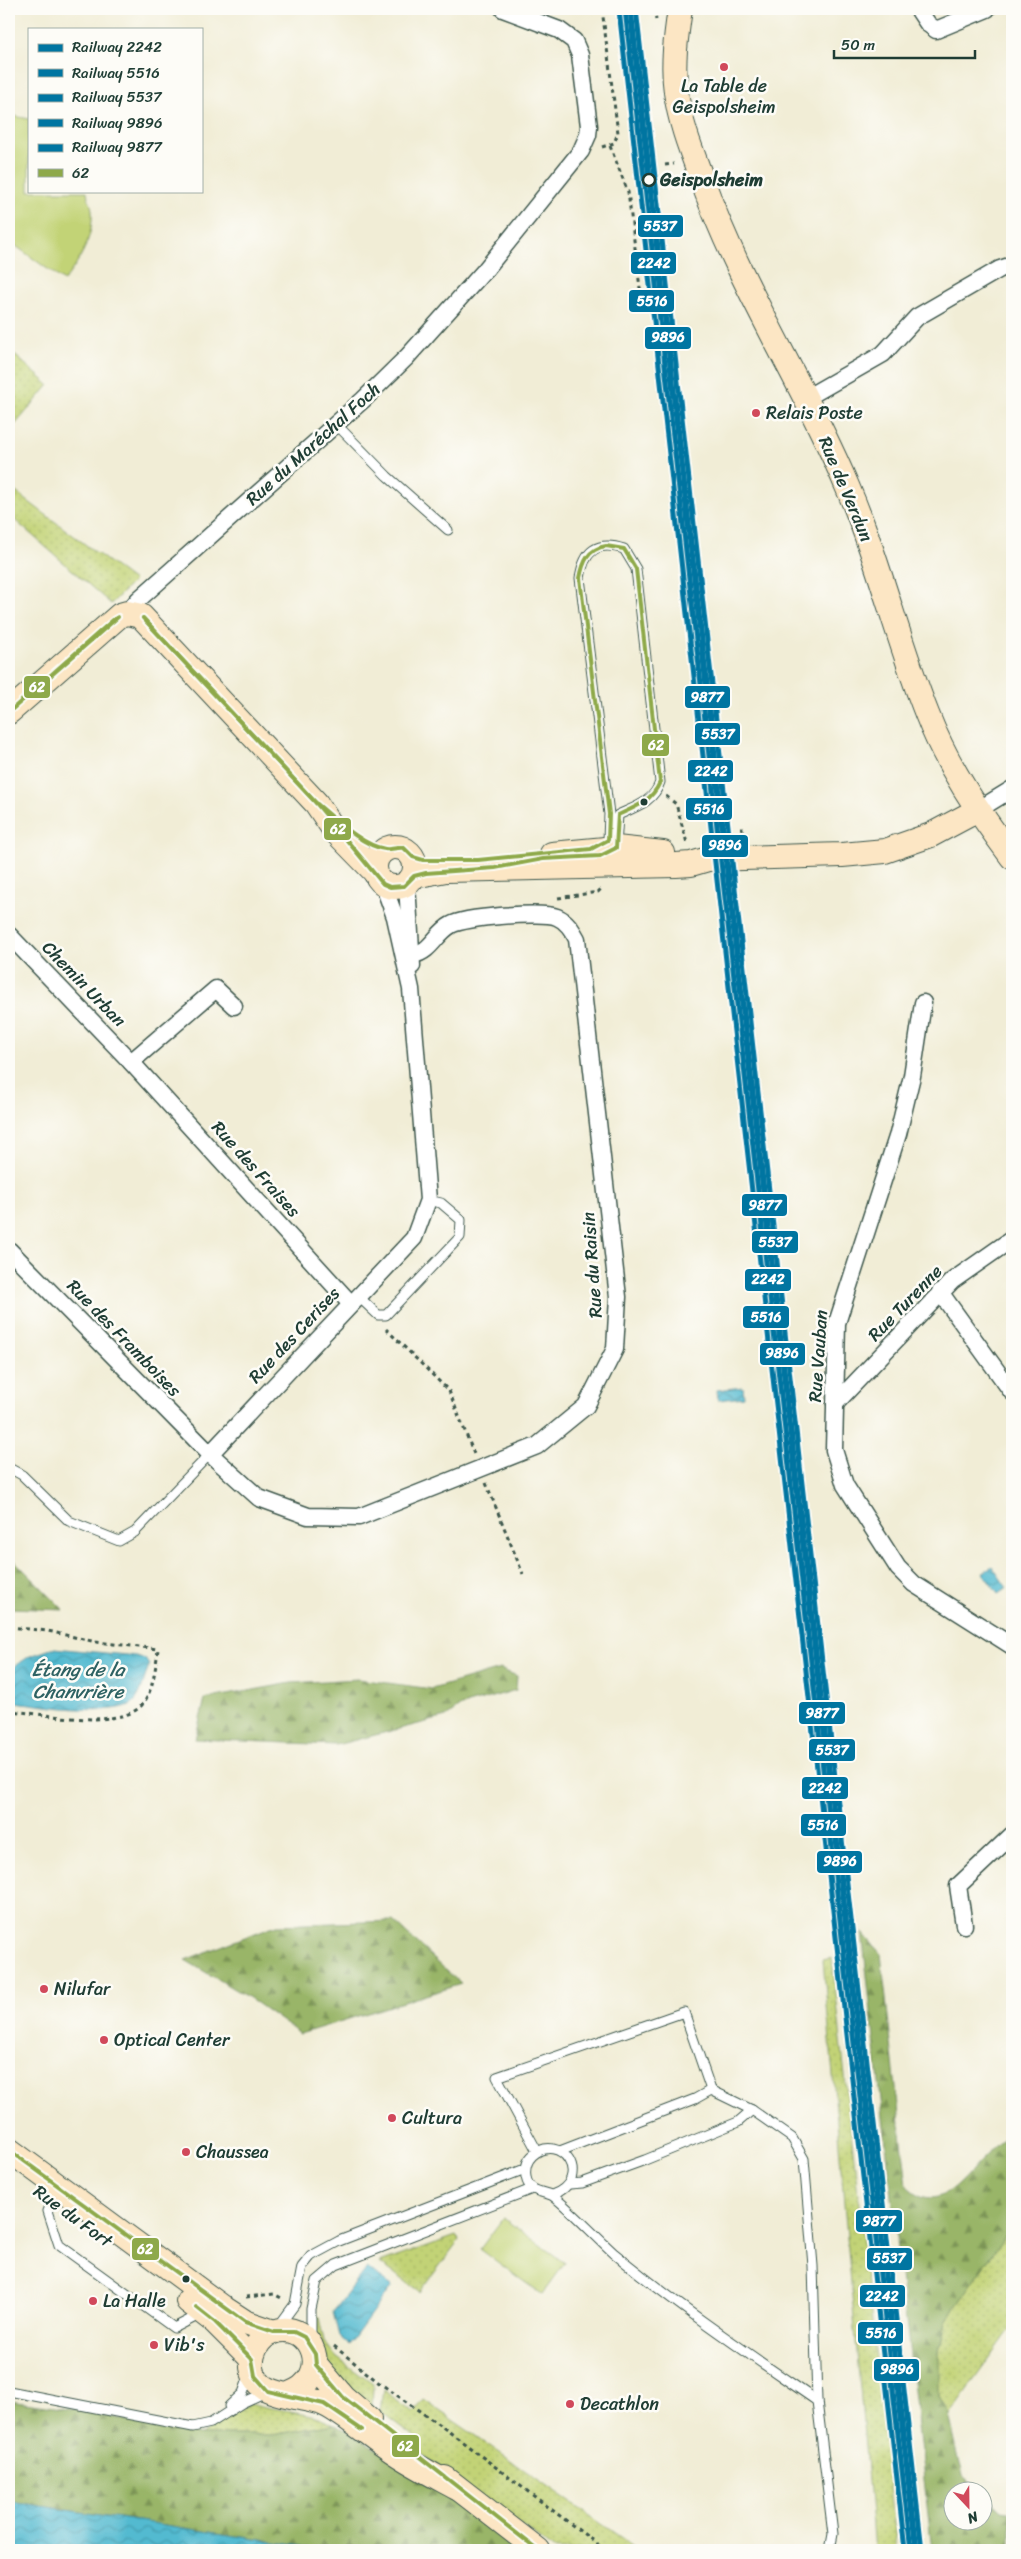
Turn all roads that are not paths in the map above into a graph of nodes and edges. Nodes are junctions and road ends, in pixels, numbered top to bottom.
1 (503, 9) edge
2 (918, 9) edge
3 (987, 9) edge
4 (671, 20) edge
5 (1012, 265) edge
6 (806, 398) junction
7 (336, 424) junction
8 (448, 530) dead end
9 (127, 613) junction
10 (9, 712) edge
11 (1012, 789) edge
12 (316, 803) junction
13 (978, 810) junction
14 (613, 815) junction
15 (617, 840) junction
16 (592, 848) junction
17 (385, 849) junction
18 (1012, 857) edge
19 (708, 859) junction
20 (495, 868) junction
21 (412, 872) junction
22 (379, 878) junction
23 (9, 935) edge
24 (413, 955) junction
25 (411, 989) junction
26 (923, 1002) dead end
27 (234, 1006) dead end
28 (131, 1062) junction
29 (428, 1200) junction
30 (1012, 1239) edge
31 (9, 1250) edge
32 (940, 1292) junction
33 (354, 1300) junction
34 (1012, 1392) edge
35 (835, 1404) junction
36 (210, 1454) junction
37 (9, 1468) edge
38 (1012, 1646) edge
39 (1012, 1835) edge
40 (964, 1925) dead end
41 (711, 2090) junction
42 (752, 2110) junction
43 (9, 2150) edge
44 (537, 2151) junction
45 (560, 2151) junction
46 (525, 2169) junction
47 (9, 2170) edge
48 (570, 2184) junction
49 (532, 2188) junction
50 (56, 2194) junction
51 (552, 2195) junction
52 (210, 2307) junction
53 (274, 2332) junction
54 (318, 2350) junction
55 (252, 2364) junction
56 (9, 2391) edge
57 (279, 2392) junction
58 (817, 2401) junction
59 (219, 2417) junction
60 (456, 2488) junction
61 (538, 2550) edge
62 (830, 2550) edge

1 - 7 street, Rue du Maréchal Foch
2 - 3 street
4 - 6 main road, Rue de Verdun
5 - 6 street
6 - 13 main road, Rue de Verdun
7 - 8 lane
7 - 9 street, Rue du Maréchal Foch
9 - 10 main road, Rue du Maréchal Foch
9 - 12 main road
11 - 13 street
12 - 17 main road
12 - 22 main road
13 - 18 main road, Rue de Verdun
13 - 19 main road
14 - 14 lane
14 - 15 lane
14 - 16 lane
15 - 16 main road
15 - 19 main road
15 - 20 lane
16 - 21 main road
17 - 21 main road
17 - 22 main road
19 - 20 main road
20 - 21 main road
21 - 22 main road
21 - 24 street, Rue des Cerises
22 - 25 street, Rue des Cerises
23 - 28 street, Chemin Urban
24 - 25 street, Rue des Cerises
24 - 36 street, Rue du Raisin
25 - 29 street, Rue des Cerises
26 - 35 street, Rue Vauban
27 - 28 street
28 - 33 street, Rue des Fraises
29 - 33 street, Rue des Cerises
29 - 33 lane
30 - 32 street, Rue Turenne
31 - 36 street, Rue des Framboises
32 - 34 street
32 - 35 street, Rue Turenne
33 - 36 street, Rue des Cerises
35 - 38 street, Rue Vauban
36 - 37 lane, Rue des Cerises
39 - 40 street
41 - 42 lane
41 - 44 lane
41 - 45 lane
42 - 48 lane
42 - 58 lane
43 - 50 main road, Rue du Fort
44 - 45 lane
44 - 46 lane
45 - 48 lane
46 - 49 lane
46 - 53 lane
47 - 50 main road, Rue du Fort
48 - 51 lane
49 - 51 lane
49 - 54 lane
50 - 52 main road, Rue du Fort
50 - 52 lane
51 - 58 lane
52 - 53 main road, Rue du Fort
52 - 55 main road, Rue du Fort
53 - 54 main road, Rue du Fort
53 - 55 main road
54 - 57 main road
54 - 60 main road, Rue du Fort
55 - 57 main road, Rue du Fort
55 - 59 lane
56 - 59 lane
57 - 59 lane
57 - 60 main road, Rue du Fort
58 - 62 lane
60 - 61 main road, Rue du Fort

